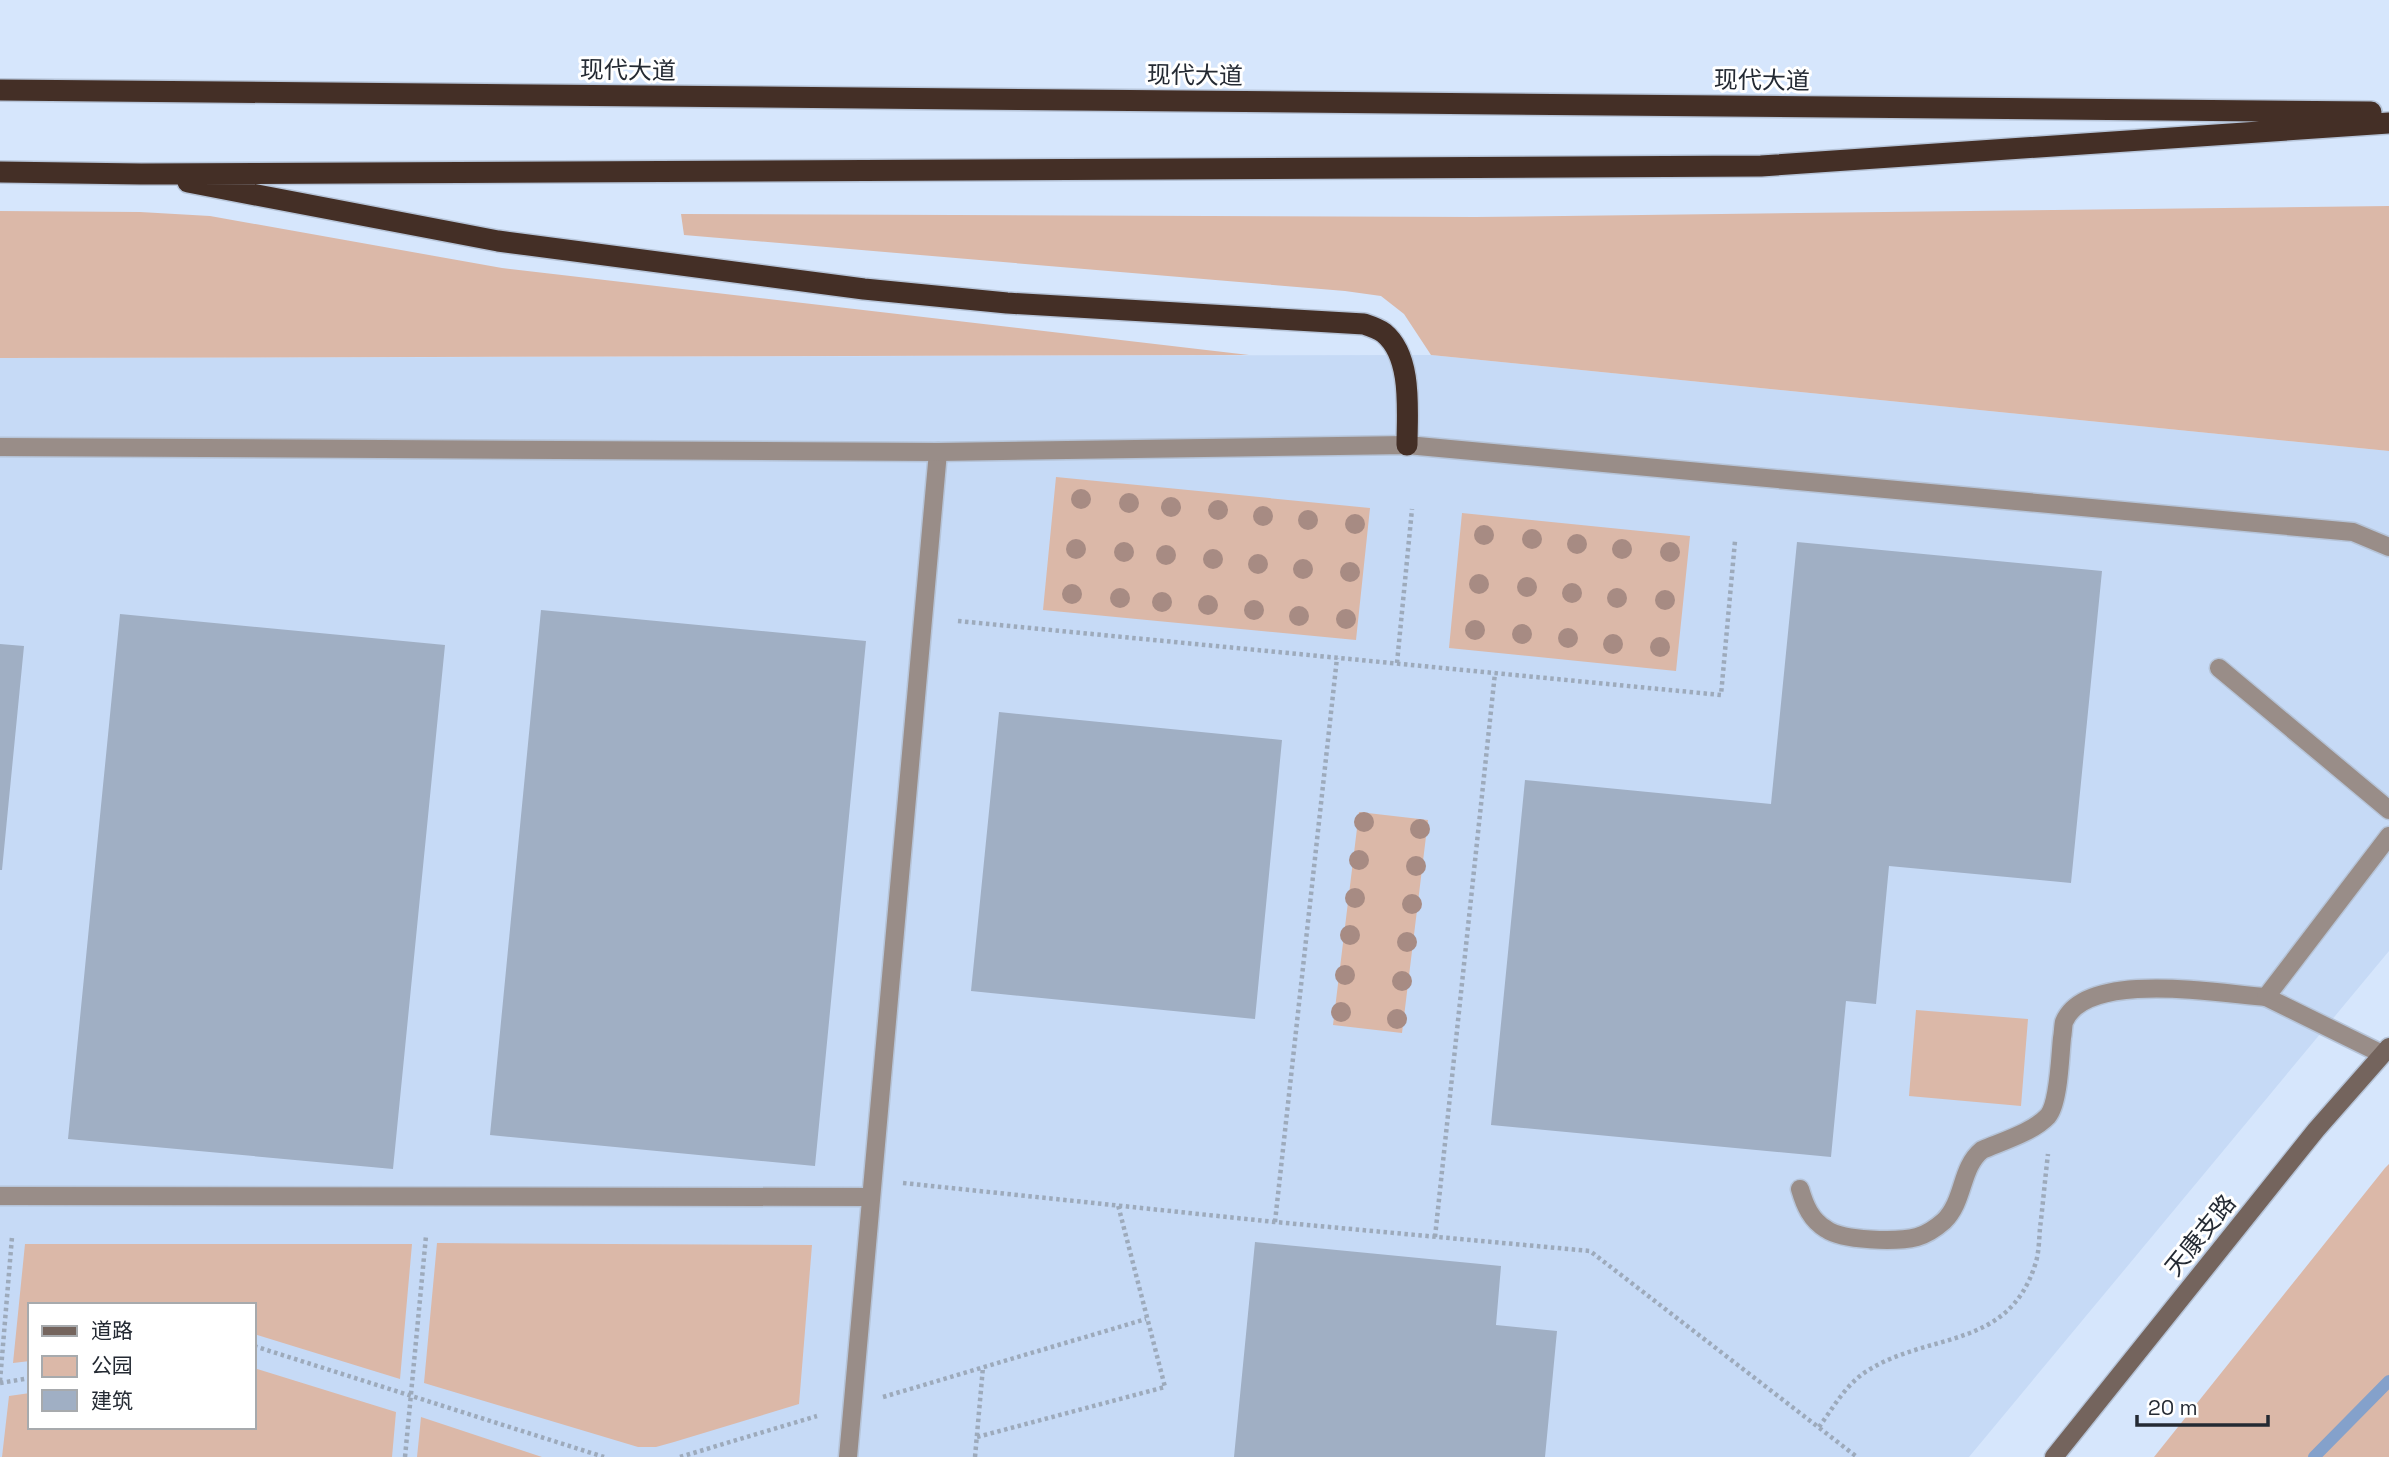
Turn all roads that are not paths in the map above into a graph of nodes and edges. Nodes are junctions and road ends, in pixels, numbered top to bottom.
1 (0, 90) edge
2 (2389, 112) edge
3 (2389, 123) edge
4 (0, 172) edge
5 (141, 174) junction
6 (1407, 445) junction
7 (0, 447) edge
8 (938, 452) junction
9 (2389, 547) edge
10 (2219, 668) dead end
11 (2389, 810) edge
12 (2389, 836) edge
13 (2266, 997) junction
14 (2385, 1050) edge
15 (1800, 1189) dead end
16 (0, 1196) edge
17 (871, 1197) junction
18 (848, 1457) edge
19 (2054, 1457) edge

1 - 2 highway, 现代大道
3 - 5 highway
4 - 5 highway
5 - 6 highway
6 - 8 street
6 - 9 street
7 - 8 street
8 - 17 street
10 - 11 street
12 - 13 street
13 - 14 street
13 - 15 street
14 - 19 street, 天康支路
16 - 17 street
17 - 18 street

